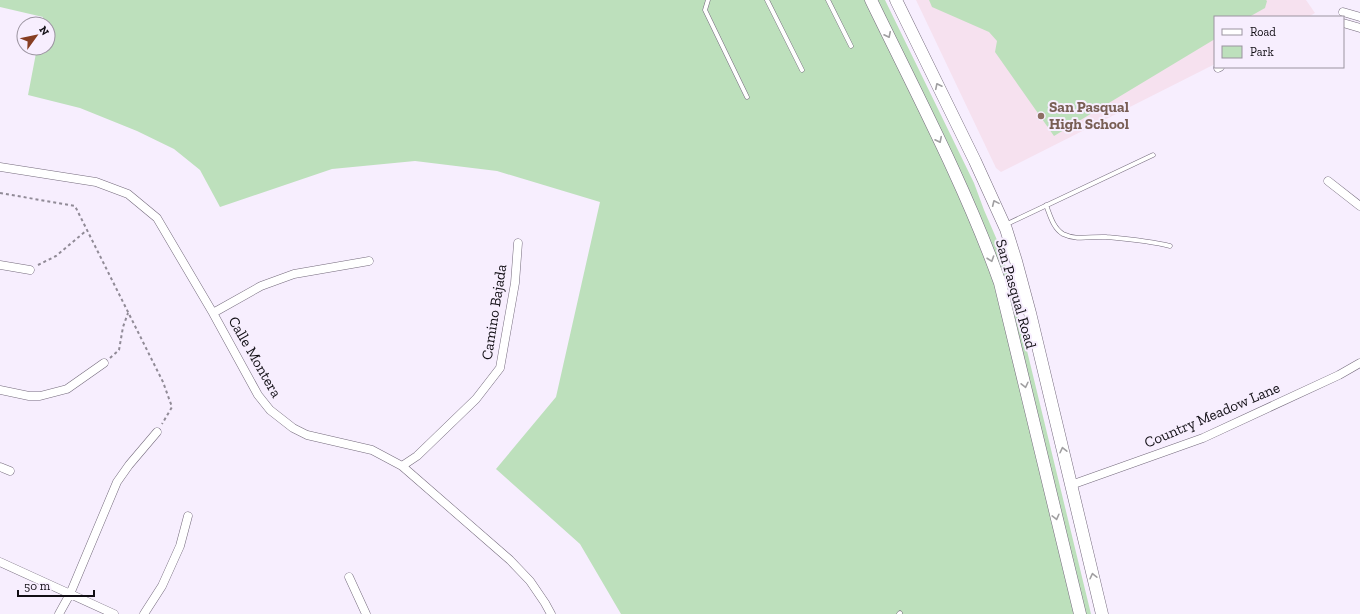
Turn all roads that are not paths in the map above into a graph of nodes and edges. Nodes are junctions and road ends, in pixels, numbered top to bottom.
1 (708, 0) edge
2 (768, 0) edge
3 (828, 0) edge
4 (871, 0) edge
5 (896, 0) edge
6 (1343, 12) dead end
7 (1360, 17) edge
8 (1344, 24) edge
9 (1360, 28) edge
10 (851, 46) dead end
11 (802, 70) dead end
12 (747, 97) dead end
13 (1153, 155) dead end
14 (0, 167) edge
15 (1328, 181) dead end
16 (1046, 205) junction
17 (1360, 206) edge
18 (1004, 225) junction
19 (518, 243) dead end
20 (1170, 246) dead end
21 (369, 261) dead end
22 (0, 265) edge
23 (30, 270) road end
24 (213, 313) junction
25 (104, 363) road end
26 (1360, 363) edge
27 (0, 390) edge
28 (157, 432) road end
29 (402, 466) junction
30 (0, 468) edge
31 (10, 471) dead end
32 (1071, 485) junction
33 (188, 516) dead end
34 (1, 565) edge
35 (349, 576) dead end
36 (70, 594) junction
37 (59, 614) edge
38 (114, 614) edge
39 (144, 614) edge
40 (366, 614) edge
41 (551, 614) edge
42 (1080, 614) edge
43 (1102, 614) edge

1 - 12 lane
2 - 11 lane
3 - 10 lane
4 -> 42 main road, San Pasqual Road
18 -> 5 main road, San Pasqual Road
6 - 7 street
8 - 9 street
13 - 16 lane
14 - 24 street, Calle Montera
15 - 17 street
16 - 18 lane
16 - 20 lane
32 -> 18 main road, San Pasqual Road
19 - 29 street, Camino Bajada
21 - 24 street
22 - 23 street
24 - 29 street, Calle Montera
25 - 27 street
26 - 32 street, Country Meadow Lane
28 - 36 street
29 - 41 street, Calle Montera
30 - 31 street
43 -> 32 main road, San Pasqual Road
33 - 39 street
34 - 36 street
35 - 40 street
36 - 37 street
36 - 38 street

